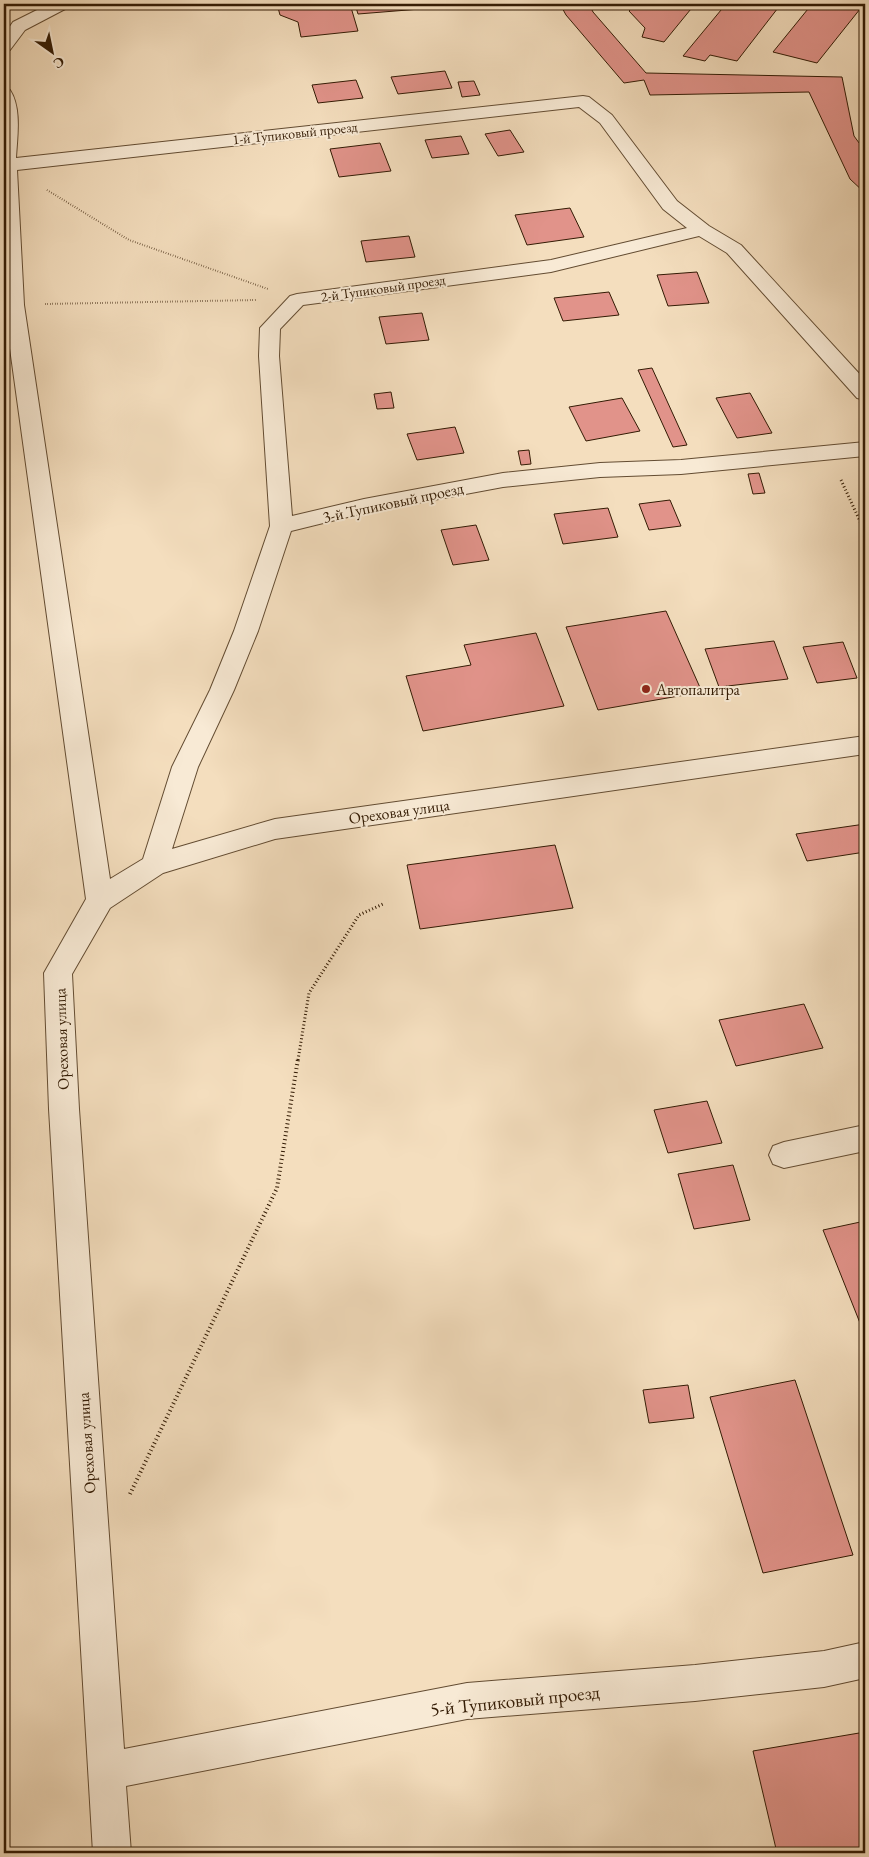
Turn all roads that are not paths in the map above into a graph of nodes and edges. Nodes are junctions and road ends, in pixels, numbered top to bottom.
1 (62, 4) edge
2 (4, 46) edge
3 (4, 94) edge
4 (7, 165) junction
5 (702, 230) junction
6 (865, 393) edge
7 (865, 449) edge
8 (281, 526) junction
9 (865, 745) edge
10 (154, 865) junction
11 (100, 900) junction
12 (865, 1138) edge
13 (784, 1155) dead end
14 (865, 1660) edge
15 (108, 1771) junction
16 (112, 1853) edge

1 - 2 street
3 - 4 street
4 - 5 street, 1-й Тупиковый проезд
4 - 11 street
5 - 6 street
5 - 8 street, 2-й Тупиковый проезд
7 - 8 street, 3-й Тупиковый проезд
8 - 10 street
9 - 10 street, Ореховая улица
10 - 11 street, Ореховая улица
11 - 15 street, Ореховая улица
12 - 13 street
14 - 15 street, 5-й Тупиковый проезд
15 - 16 street, Ореховая улица

